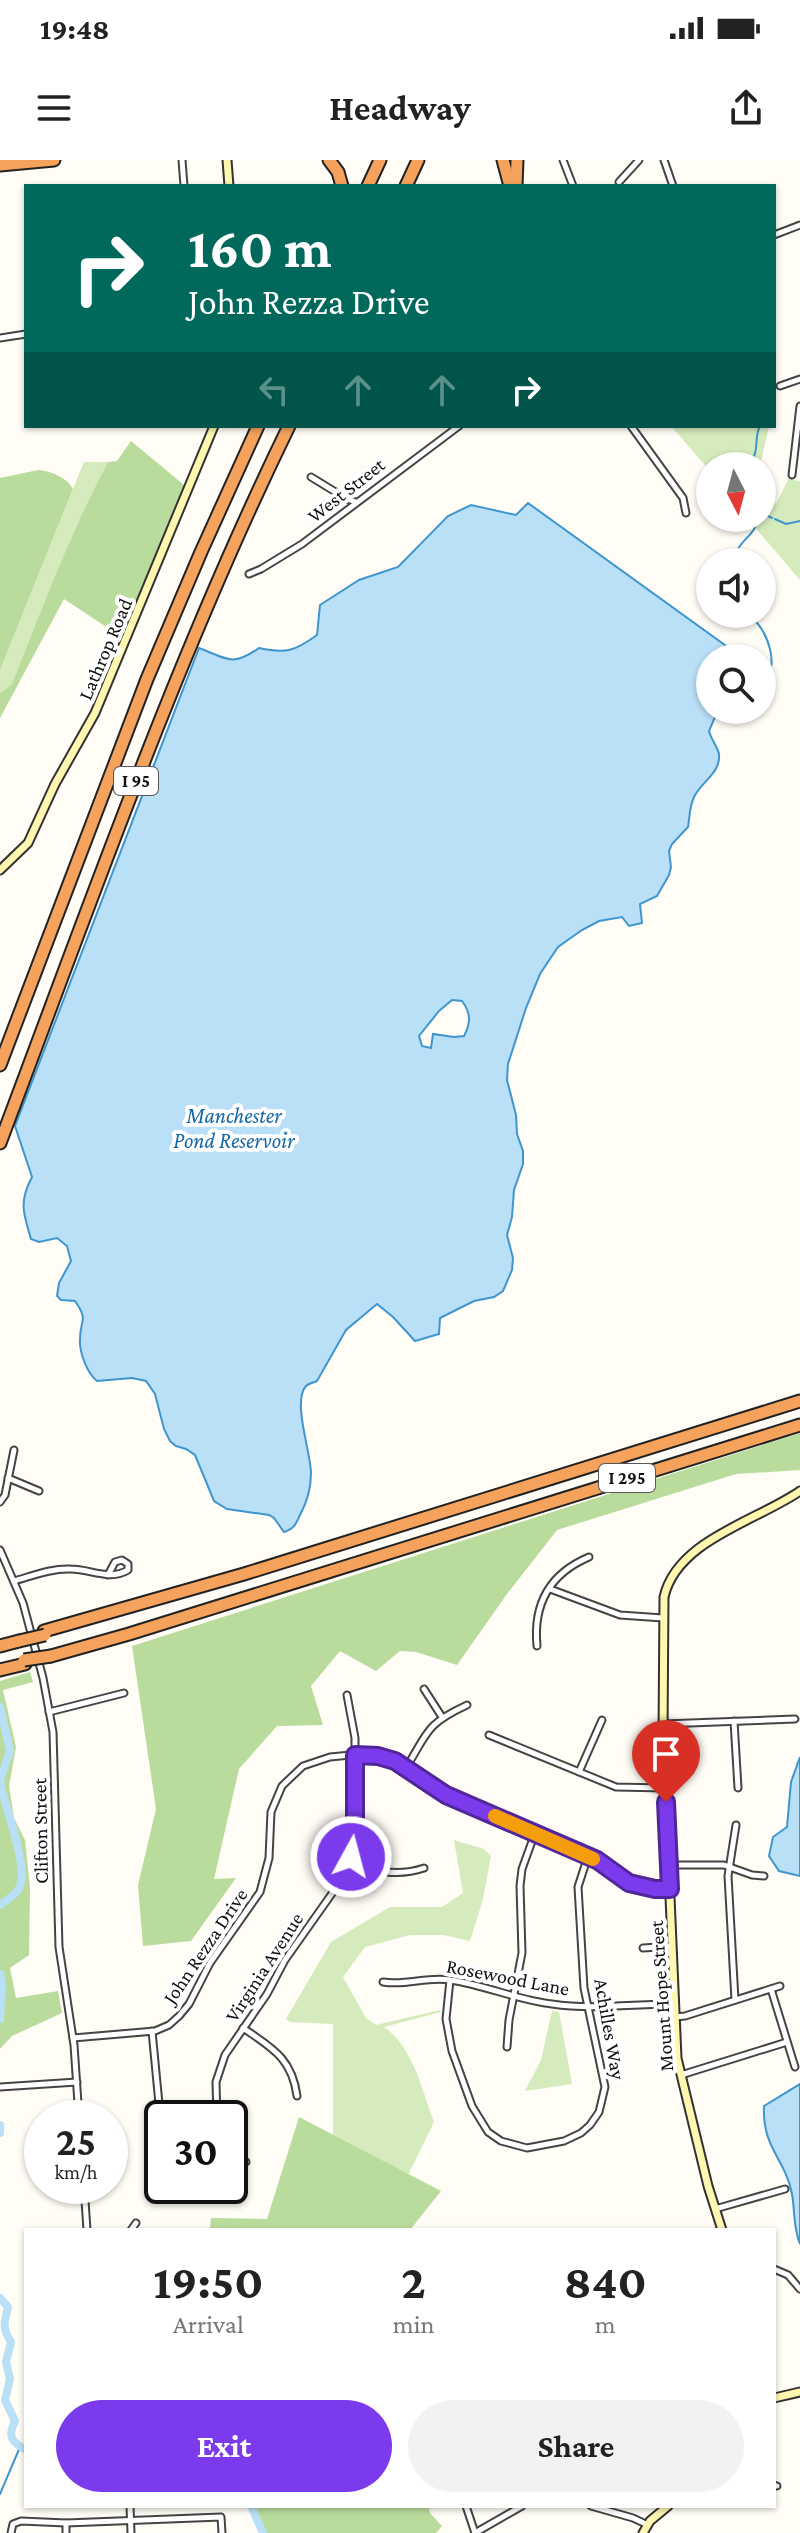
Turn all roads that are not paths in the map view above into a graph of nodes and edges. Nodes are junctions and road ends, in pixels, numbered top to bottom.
1 (54, 160) edge
2 (182, 160) edge
3 (227, 160) edge
4 (329, 160) edge
5 (380, 160) edge
6 (421, 160) edge
7 (503, 160) edge
8 (511, 160) edge
9 (517, 160) edge
10 (563, 160) edge
11 (639, 160) edge
12 (664, 160) edge
13 (0, 165) edge
14 (619, 182) dead end
15 (184, 184) edge
16 (229, 184) edge
17 (341, 184) edge
18 (369, 184) edge
19 (407, 184) edge
20 (415, 184) edge
21 (511, 184) edge
22 (512, 184) edge
23 (512, 184) edge
24 (572, 184) edge
25 (672, 184) edge
26 (800, 225) edge
27 (776, 234) edge
28 (24, 334) edge
29 (0, 338) edge
30 (800, 379) edge
31 (780, 386) dead end
32 (800, 406) edge
33 (213, 428) edge
34 (257, 428) edge
35 (288, 428) edge
36 (456, 428) edge
37 (632, 428) edge
38 (792, 475) dead end
39 (311, 477) dead end
40 (357, 502) junction
41 (686, 513) dead end
42 (249, 574) dead end
43 (0, 870) edge
44 (0, 1065) edge
45 (0, 1143) edge
46 (800, 1401) edge
47 (800, 1425) edge
48 (14, 1450) dead end
49 (8, 1478) junction
50 (39, 1491) dead end
51 (800, 1491) edge
52 (0, 1502) edge
53 (0, 1550) edge
54 (589, 1557) dead end
55 (108, 1575) dead end
56 (14, 1581) junction
57 (550, 1589) junction
58 (663, 1618) junction
59 (0, 1644) edge
60 (537, 1646) dead end
61 (0, 1668) edge
62 (424, 1689) dead end
63 (124, 1693) dead end
64 (347, 1695) dead end
65 (467, 1705) dead end
66 (49, 1712) junction
67 (442, 1717) junction
68 (795, 1719) dead end
69 (602, 1720) dead end
70 (734, 1721) junction
71 (663, 1724) junction
72 (489, 1735) dead end
73 (355, 1755) junction
74 (406, 1768) junction
75 (579, 1772) junction
76 (665, 1788) junction
77 (738, 1788) dead end
78 (736, 1825) dead end
79 (535, 1833) junction
80 (588, 1856) junction
81 (350, 1861) junction
82 (669, 1865) junction
83 (728, 1866) junction
84 (424, 1868) dead end
85 (764, 1876) dead end
86 (670, 1889) junction
87 (673, 1946) junction
88 (643, 1948) dead end
89 (450, 1980) junction
90 (383, 1982) dead end
91 (780, 1986) dead end
92 (771, 1989) junction
93 (514, 1995) junction
94 (735, 2000) junction
95 (674, 2004) junction
96 (586, 2006) junction
97 (675, 2017) junction
98 (243, 2028) junction
99 (152, 2031) junction
100 (73, 2038) junction
101 (787, 2042) junction
102 (507, 2047) dead end
103 (795, 2067) dead end
104 (681, 2075) junction
105 (77, 2082) junction
106 (0, 2087) edge
107 (297, 2096) dead end
108 (78, 2100) edge
109 (158, 2100) edge
110 (215, 2100) edge
111 (785, 2189) dead end
112 (85, 2204) edge
113 (715, 2209) junction
114 (136, 2223) dead end
115 (87, 2228) edge
116 (132, 2228) edge
117 (721, 2228) edge
118 (776, 2270) edge
119 (800, 2289) edge
120 (800, 2392) edge
121 (776, 2398) edge
122 (130, 2508) edge
123 (467, 2508) edge
124 (519, 2508) edge
125 (598, 2508) edge
126 (666, 2508) edge
127 (130, 2520) junction
128 (66, 2523) junction
129 (648, 2525) junction
130 (11, 2533) edge
131 (66, 2533) edge
132 (131, 2533) edge
133 (222, 2533) edge
134 (475, 2533) edge
135 (643, 2533) edge

1 - 13 highway
2 - 15 street
3 - 16 street
4 - 17 highway
5 - 18 highway
6 - 19 highway
6 - 20 highway
7 - 21 highway
8 - 22 highway
9 - 23 highway
10 - 24 street
11 - 14 street
12 - 25 street
26 - 27 street
28 - 29 street
30 - 31 street
32 - 38 street
33 - 43 street, Lathrop Road
34 - 44 highway, I 95
35 - 45 highway, I 95
36 - 40 street, West Street
37 - 41 street
39 - 40 street
40 - 42 street, West Street
46 - 59 highway, I 295, bridge
47 - 61 highway, I 295, bridge
48 - 49 street
49 - 50 street
49 - 52 street
51 - 58 street, Mount Hope Street
53 - 56 street, Clifton Street
54 - 57 street
55 - 56 street
56 - 66 street, Clifton Street
57 - 58 street
57 - 60 street
58 - 71 street, Mount Hope Street
62 - 67 street
63 - 66 street
64 - 73 street, Virginia Avenue
65 - 67 street
66 - 100 street, Clifton Street
67 - 74 street
68 - 70 street
69 - 75 street
70 - 71 street
70 - 77 street
71 - 76 street, Mount Hope Street
72 - 75 street
73 - 74 street, John Rezza Drive
73 - 81 street, Virginia Avenue
73 - 99 street, John Rezza Drive
74 - 79 street, John Rezza Drive
75 - 76 street
76 - 82 street, Mount Hope Street
78 - 83 street
79 - 80 street, John Rezza Drive
79 - 93 street
80 - 86 street, John Rezza Drive
80 - 96 street, Achilles Way
81 - 84 street
81 - 98 street, Virginia Avenue
82 - 83 street
82 - 86 street, Mount Hope Street
83 - 85 street
83 - 94 street
86 - 87 street, Mount Hope Street
87 - 88 street
87 - 95 street, Mount Hope Street
89 - 90 street, Rosewood Lane
89 - 93 street, Rosewood Lane
89 - 96 street, Achilles Way
91 - 92 street
92 - 94 street
92 - 101 street
93 - 96 street, Rosewood Lane
93 - 102 street
94 - 97 street
95 - 96 street, Rosewood Lane
95 - 97 street, Mount Hope Street
97 - 104 street, Mount Hope Street
98 - 107 street
98 - 110 street, Virginia Avenue
99 - 100 street, John Rezza Drive
99 - 109 street
100 - 105 street, Clifton Street
101 - 103 street
101 - 104 street
104 - 113 street, Mount Hope Street
105 - 106 street
105 - 108 street, Clifton Street
111 - 113 street
112 - 115 street
113 - 117 street, Mount Hope Street
114 - 116 street
118 - 119 street
120 - 121 street
122 - 127 street
123 - 134 street
124 - 134 street
125 - 129 street
126 - 129 street
127 - 128 street
127 - 132 street
127 - 133 street
128 - 130 street
128 - 131 street
129 - 135 street

